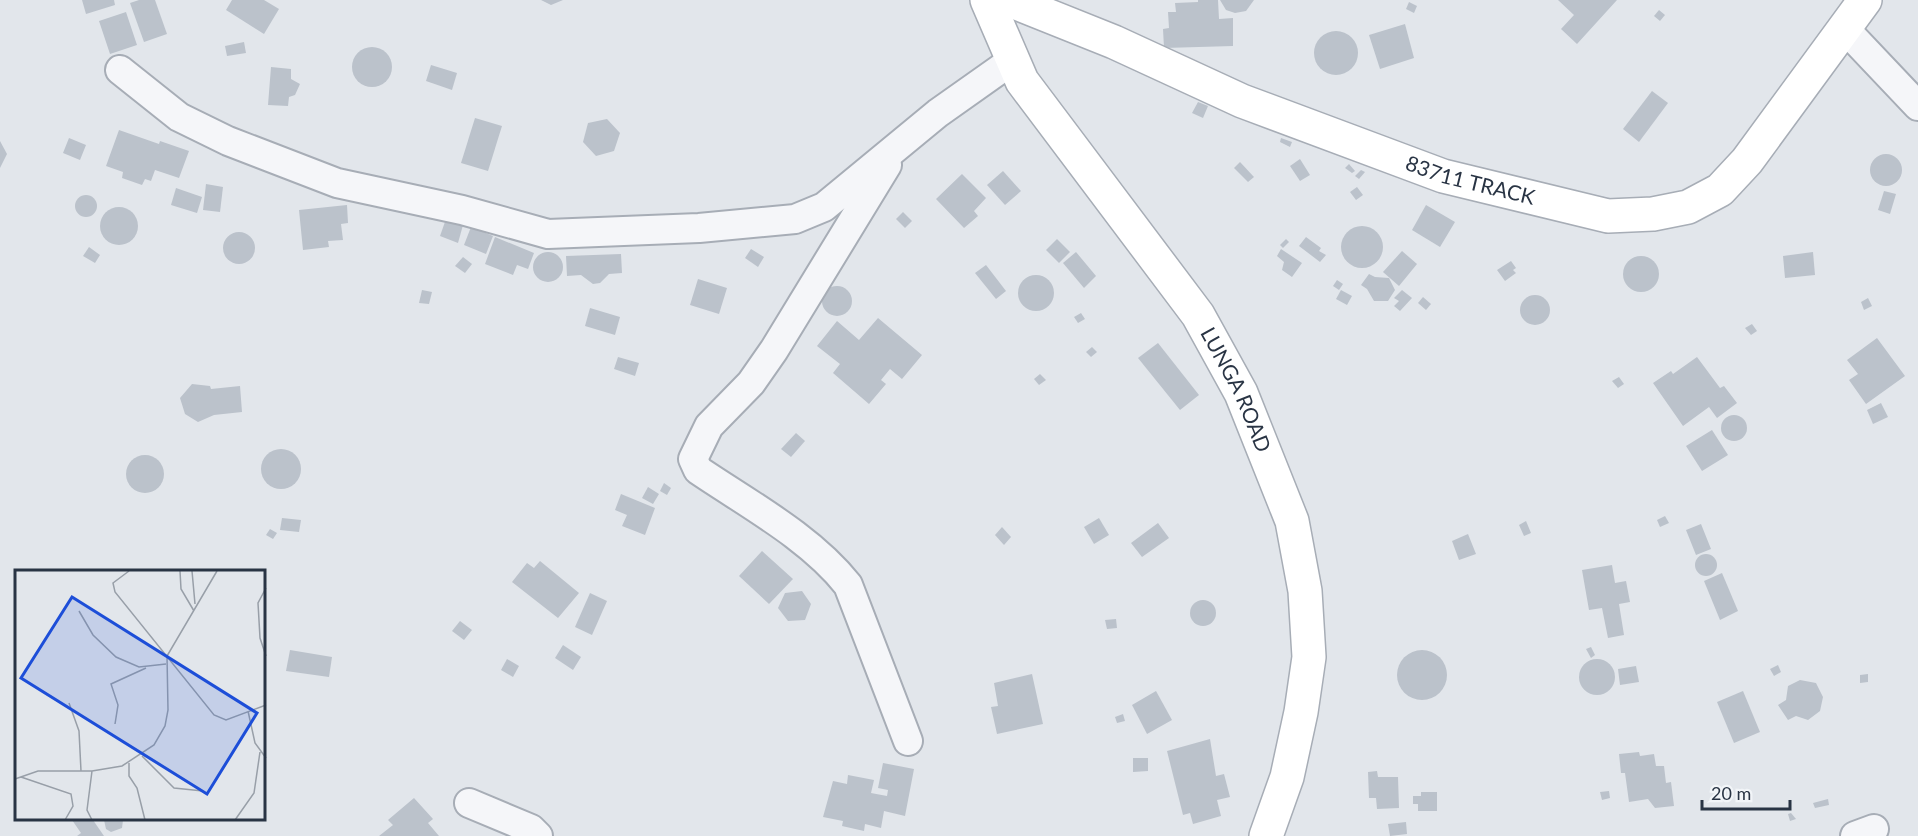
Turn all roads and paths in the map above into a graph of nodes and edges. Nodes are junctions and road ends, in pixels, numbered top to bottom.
1 (987, 0) edge
2 (1009, 0) edge
3 (1865, 0) edge
4 (1844, 28) junction
5 (1013, 60) junction
6 (120, 70) dead end
7 (1918, 106) edge
8 (899, 146) junction
9 (908, 741) dead end
10 (470, 803) dead end
11 (538, 836) edge
12 (1266, 836) edge

1 - 5 street, LUNGA ROAD
2 - 4 street, 83711 TRACK
3 - 4 street, 83711 TRACK
4 - 7 street
5 - 8 street
5 - 12 street, LUNGA ROAD
6 - 8 street
8 - 9 street
10 - 11 street

